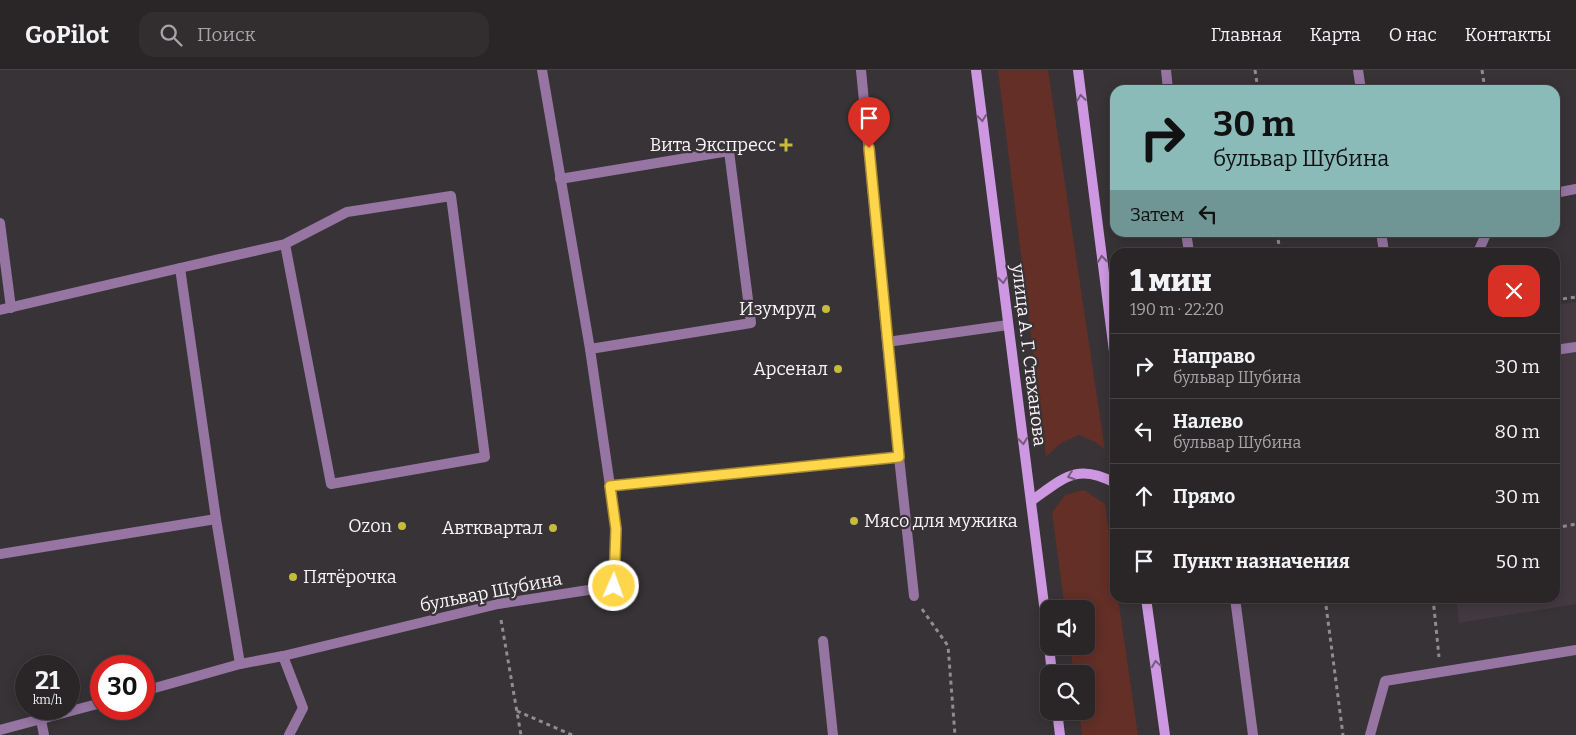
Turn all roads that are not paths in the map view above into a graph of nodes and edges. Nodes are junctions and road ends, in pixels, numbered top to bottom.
1 (542, 70) edge
2 (861, 70) edge
3 (976, 70) edge
4 (1078, 70) edge
5 (1166, 70) edge
6 (1358, 70) edge
7 (1168, 85) edge
8 (1360, 85) edge
9 (560, 179) junction
10 (1576, 189) edge
11 (1560, 192) edge
12 (0, 223) edge
13 (285, 244) junction
14 (180, 268) junction
15 (1110, 303) edge
16 (11, 308) junction
17 (0, 310) edge
18 (1008, 325) junction
19 (887, 342) junction
20 (1576, 347) edge
21 (590, 349) junction
22 (1560, 349) edge
23 (899, 457) junction
24 (1110, 480) edge
25 (610, 486) junction
26 (1031, 501) junction
27 (216, 519) junction
28 (0, 554) edge
29 (914, 596) road end
30 (1043, 600) edge
31 (1147, 603) edge
32 (1236, 603) edge
33 (823, 642) dead end
34 (1576, 650) edge
35 (283, 656) junction
36 (240, 664) junction
37 (155, 688) edge
38 (41, 720) joint
39 (1058, 720) edge
40 (0, 730) edge
41 (44, 735) edge
42 (289, 735) edge
43 (833, 735) edge
44 (1060, 735) edge
45 (1165, 735) edge
46 (1253, 735) edge
47 (1370, 735) edge

1 - 9 street
2 - 19 street
3 -> 18 main road, улица А. Г. Стаханова
15 -> 4 main road
5 - 7 street
6 - 8 street
9 - 21 street
9 - 21 street
10 - 11 street
12 - 16 street
13 - 13 street
13 - 14 street
14 - 16 street
14 - 27 street
16 - 17 street
18 - 19 street
18 -> 26 main road, улица А. Г. Стаханова
19 - 23 street
20 - 22 street
21 - 25 street
23 - 25 street
23 - 29 street
24 -> 26 main road
25 - 35 street, бульвар Шубина
26 - 30 main road, улица А. Г. Стаханова
27 - 28 street
27 - 36 street
45 -> 31 main road
32 - 46 street
33 - 43 street
34 - 47 street
35 - 36 street, бульвар Шубина
35 - 42 street
36 - 37 street, бульвар Шубина
38 - 40 street
38 - 41 street
39 - 44 main road

